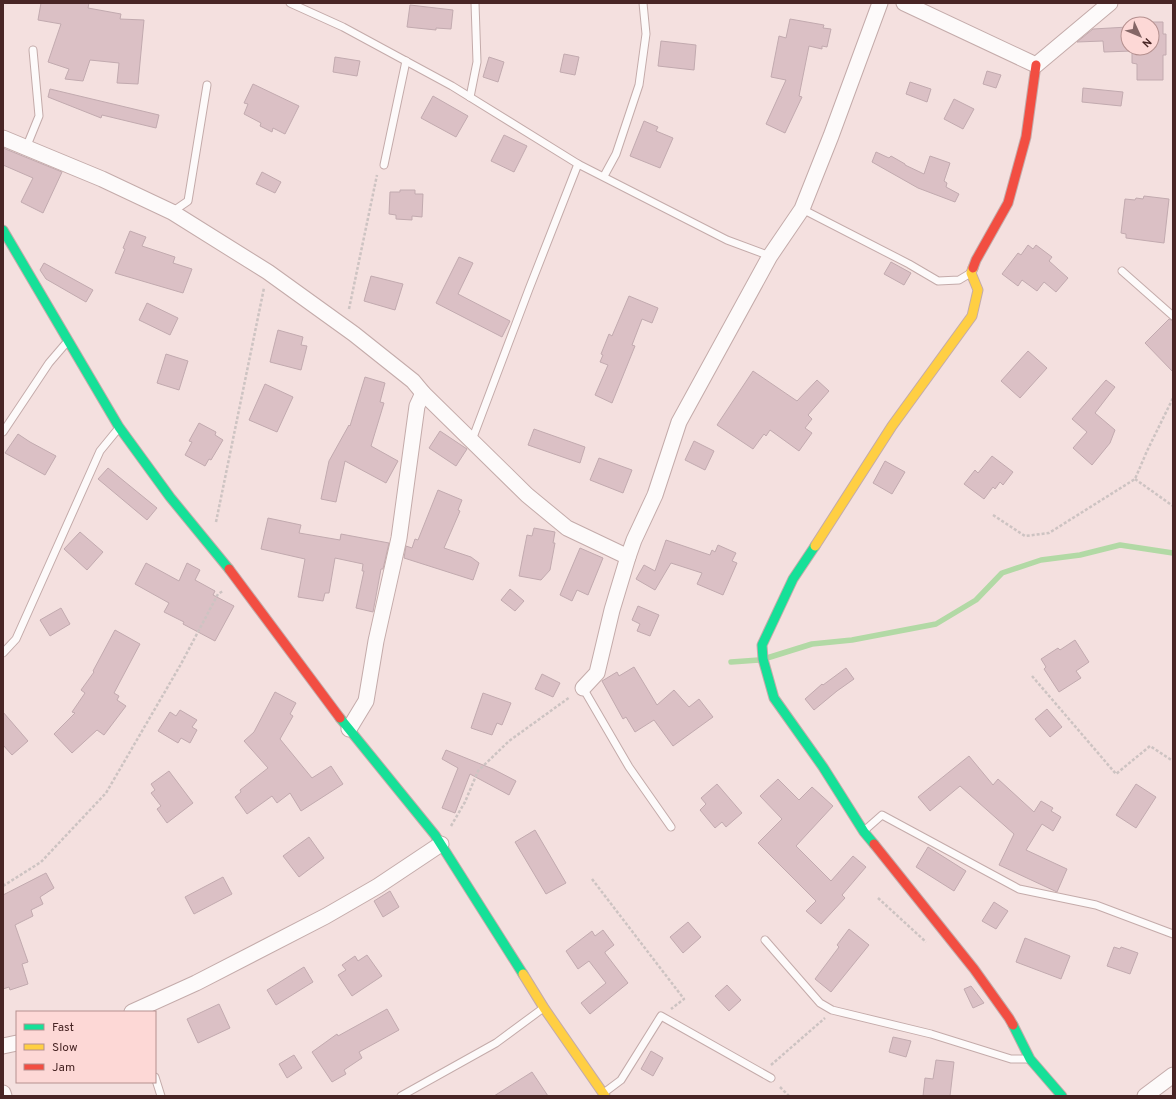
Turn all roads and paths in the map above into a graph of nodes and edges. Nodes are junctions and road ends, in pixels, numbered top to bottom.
1 (290, 3) edge
2 (475, 3) edge
3 (643, 3) edge
4 (880, 3) edge
5 (904, 3) edge
6 (1110, 3) edge
7 (33, 50) dead end
8 (406, 61) junction
9 (1036, 66) junction
10 (207, 85) dead end
11 (470, 98) junction
12 (3, 138) edge
13 (26, 148) junction
14 (385, 162) joint
15 (578, 164) junction
16 (604, 176) junction
17 (802, 209) junction
18 (172, 212) junction
19 (3, 230) edge
20 (770, 256) junction
21 (1122, 271) dead end
22 (268, 272) junction
23 (971, 273) junction
24 (1173, 316) edge
25 (345, 328) junction
26 (68, 340) junction
27 (423, 393) junction
28 (1173, 398) edge
29 (119, 427) junction
30 (3, 432) edge
31 (472, 440) junction
32 (1135, 479) junction
33 (1173, 506) edge
34 (993, 515) dead end
35 (204, 538) junction
36 (628, 557) junction
37 (238, 580) junction
38 (3, 653) edge
39 (1032, 676) dead end
40 (583, 688) junction
41 (349, 729) junction
42 (1173, 761) edge
43 (671, 826) dead end
44 (864, 832) junction
45 (438, 840) junction
46 (592, 879) dead end
47 (3, 886) edge
48 (878, 898) dead end
49 (1173, 934) edge
50 (765, 940) dead end
51 (929, 945) dead end
52 (544, 1008) junction
53 (832, 1010) junction
54 (135, 1011) edge
55 (661, 1016) junction
56 (16, 1043) edge
57 (3, 1046) edge
58 (1030, 1059) junction
59 (761, 1073) junction
60 (1173, 1075) edge
61 (771, 1078) dead end
62 (156, 1080) edge
63 (604, 1095) edge
64 (161, 1096) edge
65 (401, 1096) edge
66 (1062, 1096) edge
67 (1145, 1096) edge

1 - 8 lane
2 - 11 lane
3 - 16 lane
4 - 17 street
5 - 9 street
6 - 9 street
7 - 13 lane
8 - 11 lane
8 - 14 lane
9 - 23 street
10 - 18 lane
11 - 15 lane
12 - 13 street
13 - 18 street
14 - 25 path
15 - 16 lane
15 - 31 lane
16 - 20 lane
17 - 20 street
17 - 23 lane
18 - 22 street
19 - 26 street
20 - 36 street
21 - 24 lane
22 - 25 street
22 - 35 path
23 - 44 street
25 - 27 street
26 - 29 street
26 - 30 lane
27 - 31 street
27 - 41 street
28 - 32 path
29 - 35 street
29 - 38 lane
31 - 36 street
32 - 33 path
32 - 34 path
35 - 37 street
36 - 40 street
37 - 41 street
37 - 47 path
39 - 42 path
40 - 43 lane
40 - 45 path
41 - 45 street
44 - 49 lane
44 - 58 street
45 - 52 street
45 - 54 street
46 - 55 path
48 - 51 path
50 - 53 lane
52 - 63 street
52 - 65 lane
53 - 58 lane
53 - 59 path
55 - 59 lane
55 - 63 lane
56 - 57 street
58 - 66 street
59 - 61 lane
60 - 67 street
62 - 64 lane

